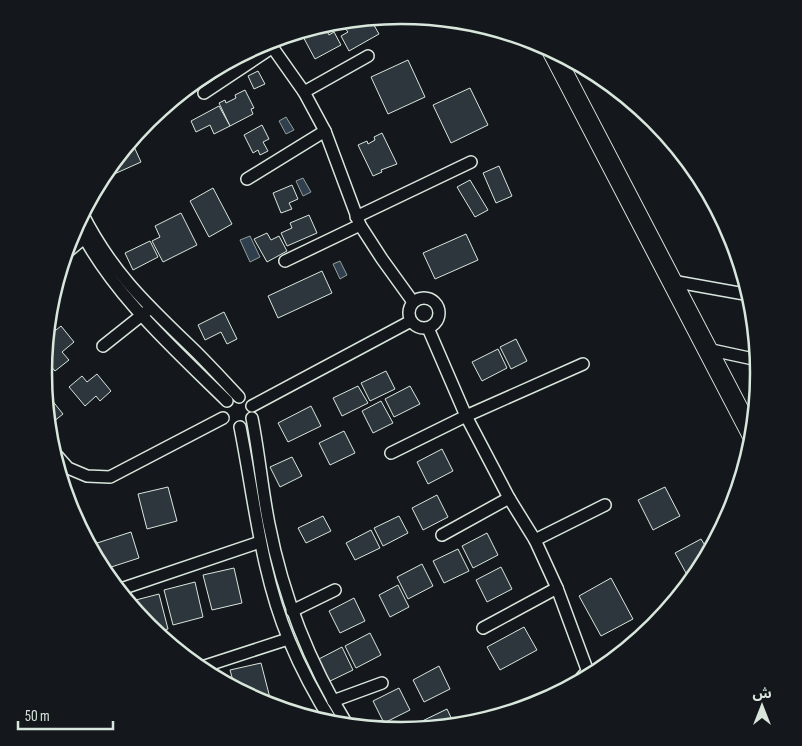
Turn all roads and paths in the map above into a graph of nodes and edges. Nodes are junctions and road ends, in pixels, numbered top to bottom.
1 (273, 48) edge
2 (368, 56) dead end
3 (251, 58) edge
4 (557, 61) edge
5 (304, 92) junction
6 (204, 93) dead end
7 (325, 131) junction
8 (471, 162) dead end
9 (247, 179) dead end
10 (358, 221) junction
11 (86, 222) edge
12 (81, 233) edge
13 (84, 238) junction
14 (76, 245) edge
15 (285, 261) dead end
16 (672, 281) junction
17 (741, 294) edge
18 (413, 302) junction
19 (146, 312) junction
20 (411, 321) junction
21 (428, 328) junction
22 (103, 346) dead end
23 (707, 349) junction
24 (750, 358) edge
25 (583, 364) dead end
26 (239, 397) junction
27 (227, 401) junction
28 (252, 406) junction
29 (466, 416) junction
30 (223, 418) junction
31 (252, 418) junction
32 (746, 424) edge
33 (240, 428) junction
34 (391, 453) dead end
35 (64, 464) edge
36 (509, 498) junction
37 (605, 505) dead end
38 (442, 536) dead end
39 (535, 540) junction
40 (260, 542) junction
41 (125, 588) edge
42 (557, 588) junction
43 (335, 590) dead end
44 (292, 611) junction
45 (483, 628) dead end
46 (288, 639) junction
47 (209, 665) edge
48 (590, 666) edge
49 (382, 683) dead end
50 (333, 701) junction
51 (327, 714) edge
52 (343, 717) edge

1 - 5 street
2 - 5 street
3 - 6 street
4 - 16 main road
5 - 7 street
7 - 9 street
7 - 10 street
8 - 10 street
10 - 15 street
10 - 18 street
11 - 19 street
12 - 13 street
13 - 14 street
13 - 19 street
16 - 17 street
16 - 23 main road
18 - 20 street
18 - 21 street
19 - 22 street
19 - 26 street
19 - 27 street
20 - 21 street
20 - 28 street
21 - 29 street
23 - 24 street
23 - 32 main road
25 - 29 street
26 - 27 street
26 - 28 street
27 - 30 street
28 - 31 street
29 - 34 street
29 - 36 street
30 - 33 street
30 - 35 street
31 - 33 street
31 - 44 street
33 - 40 street
36 - 38 street
36 - 39 street
37 - 39 street
39 - 42 street
40 - 41 street
40 - 46 street
42 - 45 street
42 - 48 street
43 - 44 street
44 - 50 street
46 - 47 street
46 - 51 street
49 - 50 street
50 - 52 street

